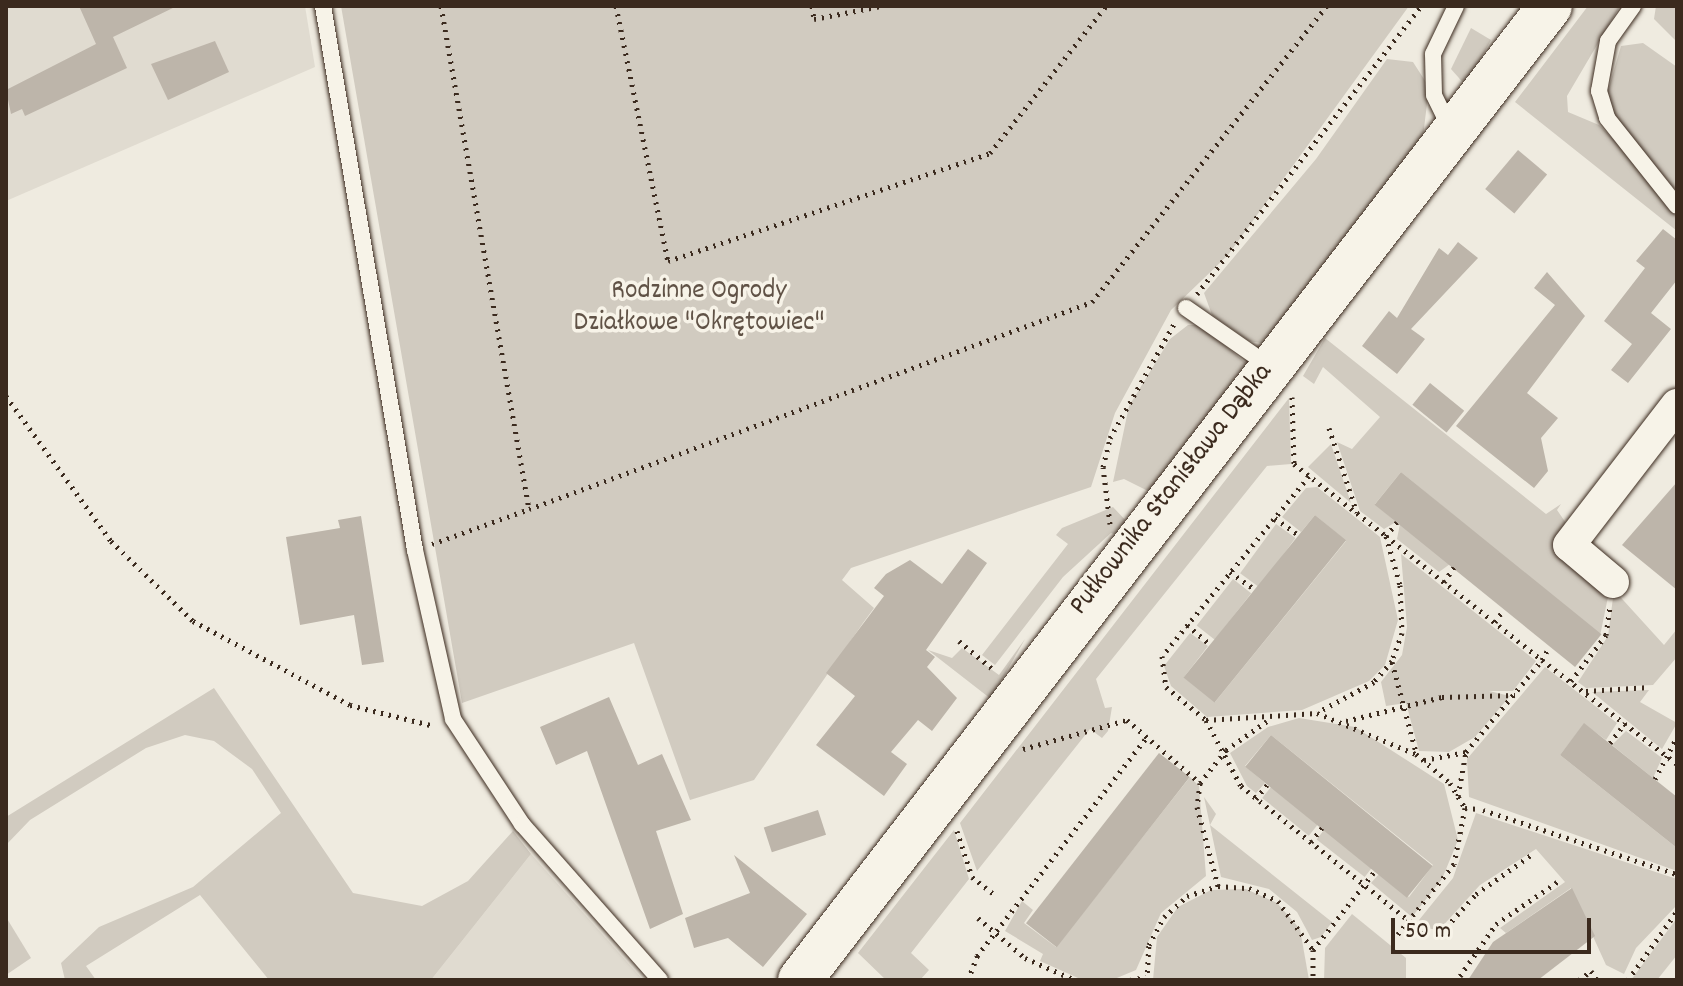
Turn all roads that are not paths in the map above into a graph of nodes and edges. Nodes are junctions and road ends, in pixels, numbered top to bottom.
1 (323, 6) edge
2 (1456, 6) edge
3 (1550, 6) edge
4 (1633, 6) edge
5 (1452, 133) junction
6 (1677, 206) edge
7 (1186, 308) road end
8 (1278, 379) junction
9 (1677, 405) edge
10 (1613, 582) road end
11 (660, 980) edge
12 (800, 980) edge

1 - 11 lane
2 - 5 lane
3 - 5 street, Pułkownika Stanisława Dąbka
4 - 6 lane
5 - 8 street, Pułkownika Stanisława Dąbka
7 - 8 lane
8 - 12 street, Pułkownika Stanisława Dąbka
9 - 10 street

